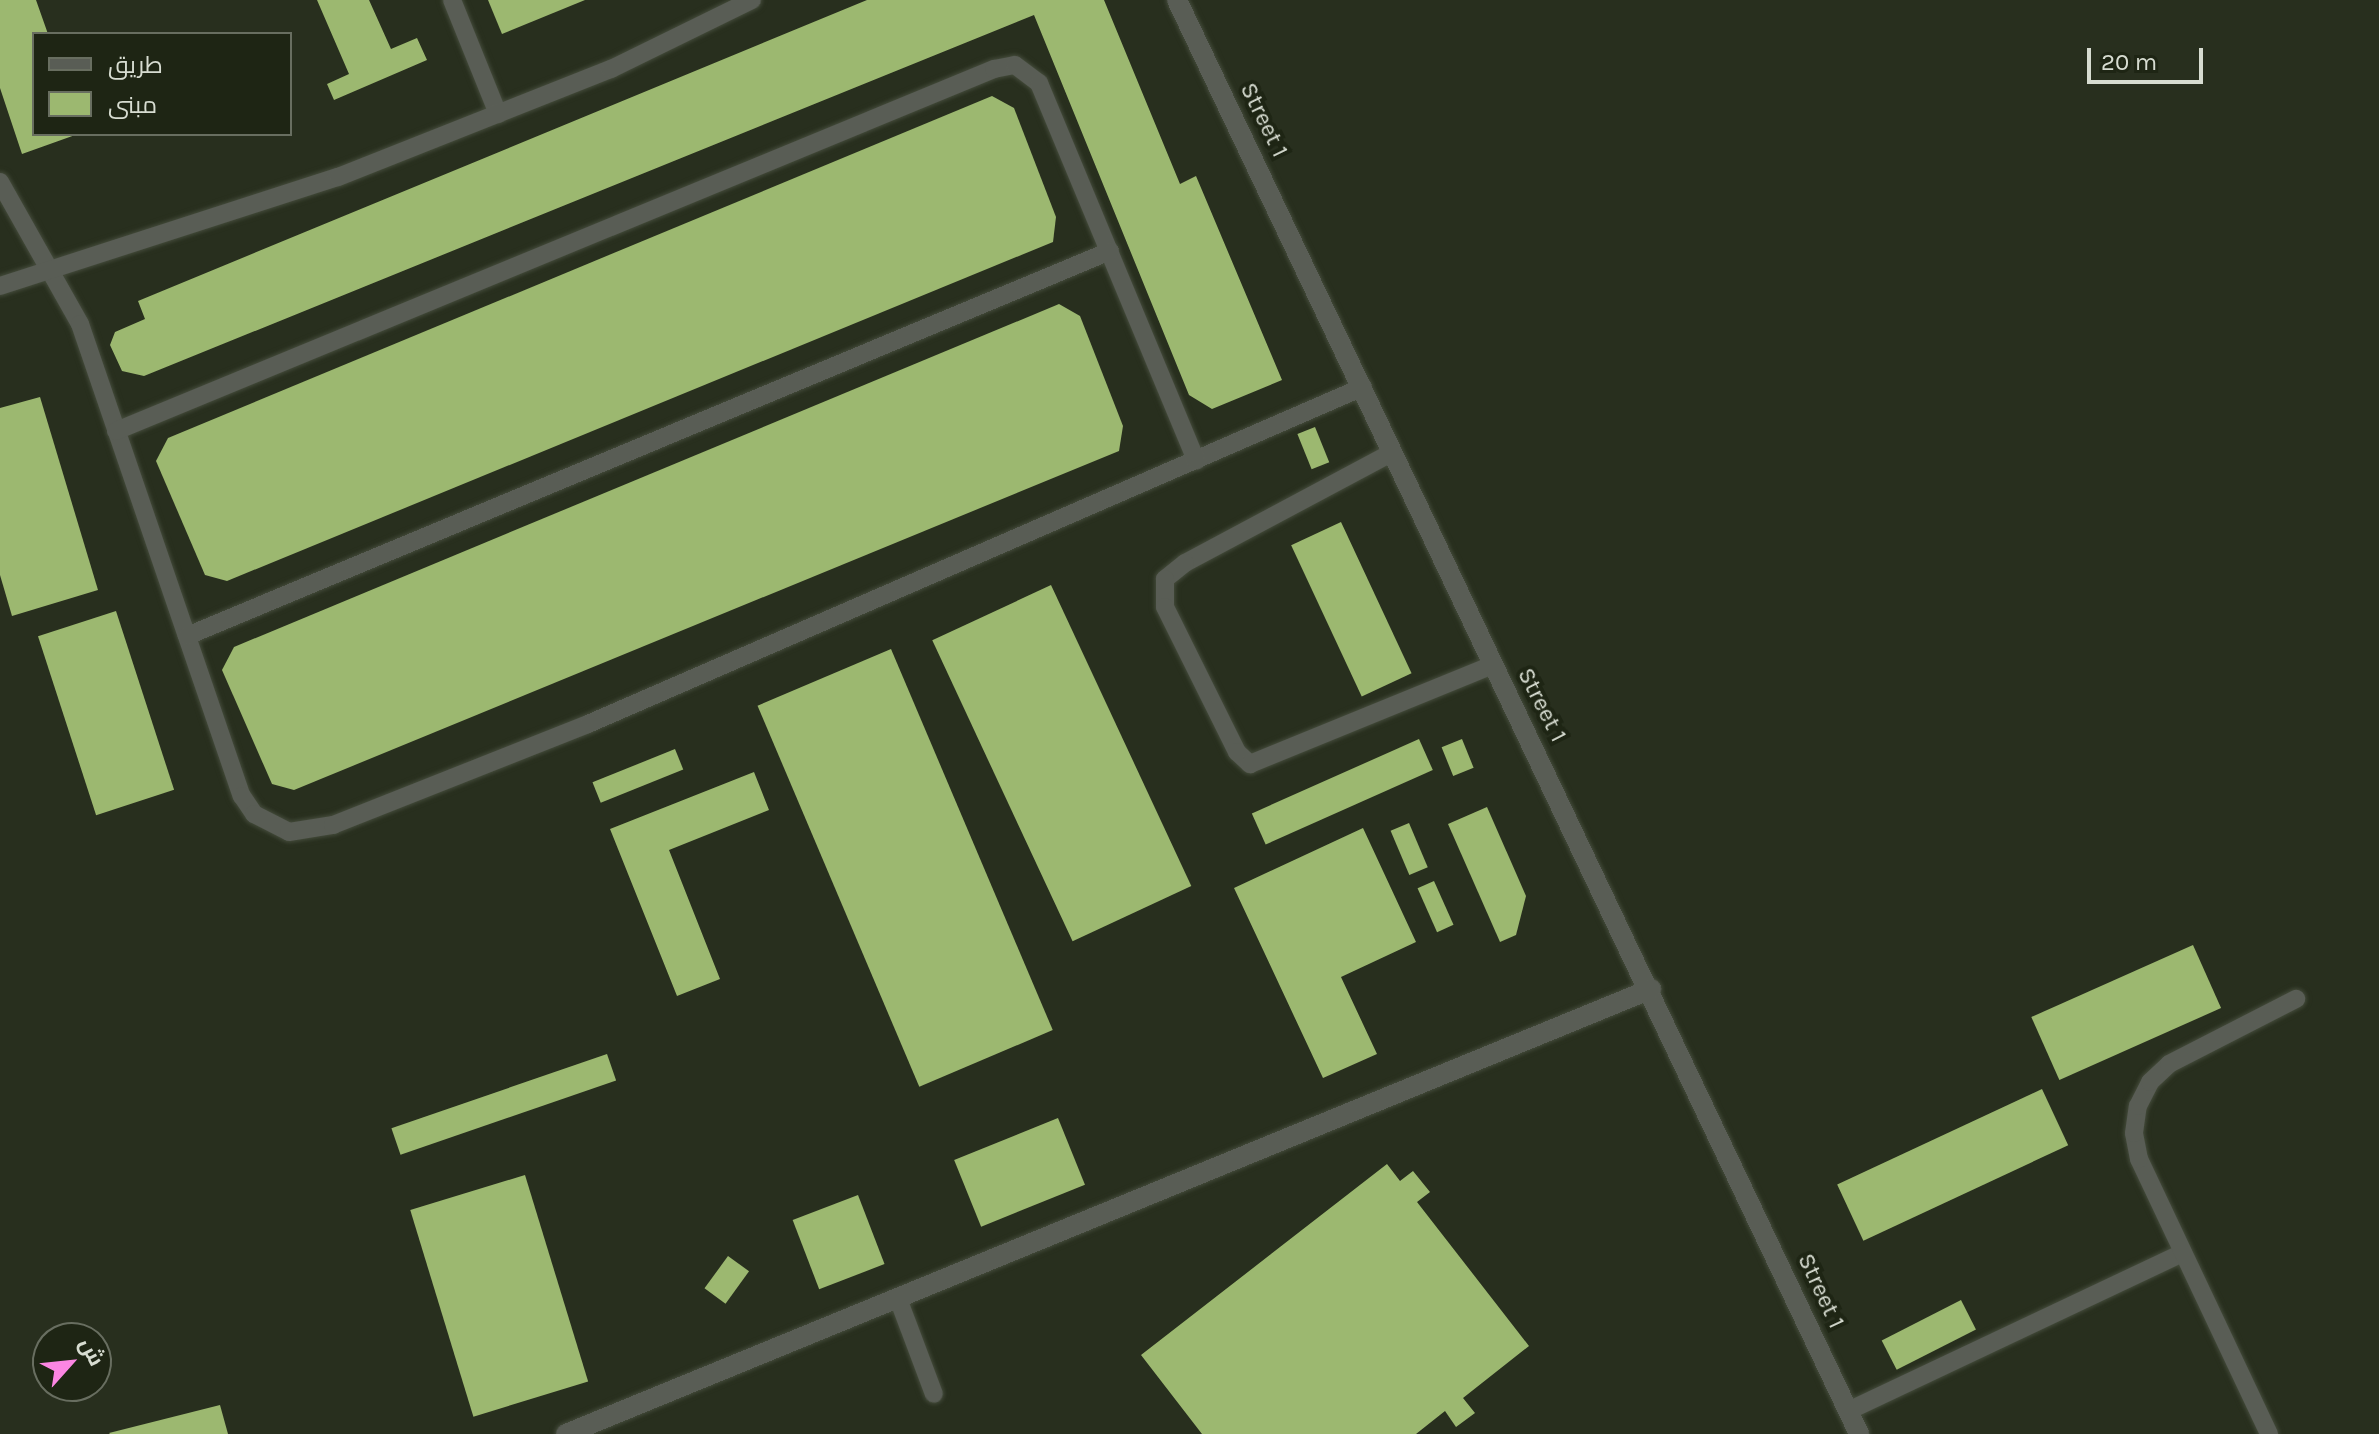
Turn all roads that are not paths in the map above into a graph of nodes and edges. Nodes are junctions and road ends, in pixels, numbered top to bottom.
1 (452, 0) edge
2 (752, 0) edge
3 (1177, 0) edge
4 (498, 114) junction
5 (0, 182) edge
6 (1110, 251) junction
7 (50, 271) junction
8 (0, 286) edge
9 (1363, 387) junction
10 (116, 431) junction
11 (1393, 452) junction
12 (1196, 461) junction
13 (187, 636) junction
14 (1493, 665) junction
15 (1651, 989) junction
16 (2296, 999) dead end
17 (2183, 1253) junction
18 (899, 1301) junction
19 (934, 1394) dead end
20 (1848, 1411) junction
21 (568, 1434) edge
22 (1859, 1434) edge
23 (2269, 1434) edge

1 - 4 lane
2 - 4 lane
3 - 9 street, Street 1
4 - 7 lane
5 - 7 lane
6 - 10 lane
6 - 12 lane
6 - 13 lane
7 - 8 lane
7 - 10 lane
9 - 11 street, Street 1
9 - 12 lane
10 - 13 lane
11 - 14 street, Street 1
11 - 14 lane
12 - 13 lane
14 - 15 street, Street 1
15 - 18 street
15 - 20 street, Street 1
16 - 17 lane
17 - 20 lane
17 - 23 lane
18 - 19 lane
18 - 21 street
20 - 22 street, Street 1

